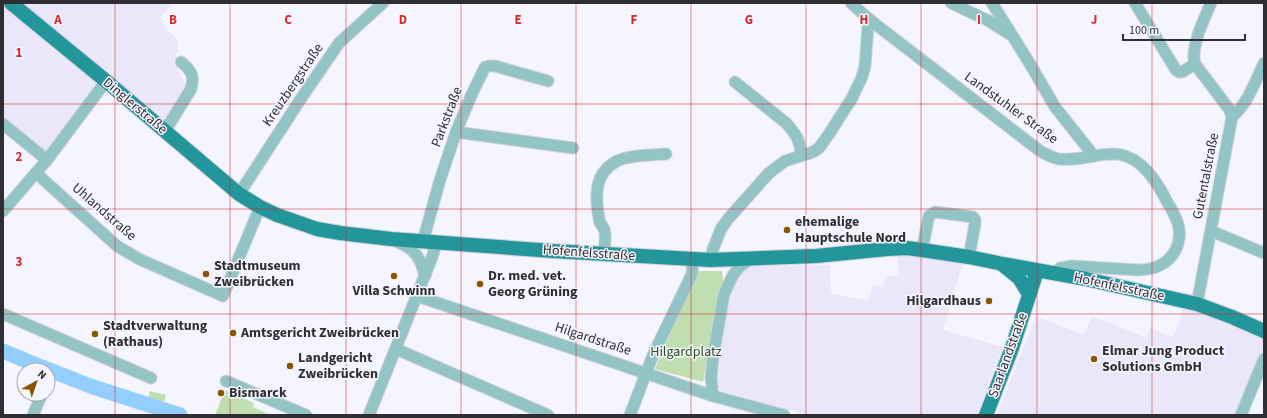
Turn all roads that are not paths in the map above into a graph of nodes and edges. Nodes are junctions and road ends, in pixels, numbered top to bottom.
1 (11, 3) edge
2 (383, 3) edge
3 (851, 3) edge
4 (952, 3) edge
5 (992, 3) edge
6 (1135, 3) edge
7 (1211, 3) edge
8 (870, 20) junction
9 (1012, 36) junction
10 (181, 62) dead end
11 (1264, 63) edge
12 (1195, 64) junction
13 (106, 81) junction
14 (548, 82) dead end
15 (735, 82) dead end
16 (1232, 117) junction
17 (3, 124) edge
18 (165, 131) junction
19 (456, 132) junction
20 (573, 148) dead end
21 (666, 154) dead end
22 (801, 155) junction
23 (1094, 156) junction
24 (47, 160) junction
25 (36, 173) junction
26 (240, 194) junction
27 (260, 207) junction
28 (3, 211) edge
29 (1211, 231) junction
30 (391, 239) junction
31 (430, 242) junction
32 (922, 250) junction
33 (1264, 253) edge
34 (604, 254) junction
35 (969, 257) junction
36 (693, 259) junction
37 (712, 260) junction
38 (749, 260) junction
39 (1003, 264) junction
40 (1037, 271) junction
41 (1055, 274) junction
42 (425, 276) junction
43 (1029, 294) junction
44 (417, 296) junction
45 (1197, 304) junction
46 (3, 314) edge
47 (1264, 331) edge
48 (396, 349) junction
49 (1264, 359) edge
50 (646, 373) junction
51 (151, 378) dead end
52 (226, 381) dead end
53 (713, 396) junction
54 (39, 402) edge
55 (33, 415) edge
56 (306, 415) edge
57 (369, 415) edge
58 (548, 415) edge
59 (630, 415) edge
60 (784, 415) edge
61 (986, 415) edge
62 (1241, 415) edge

1 - 13 main road, Dinglerstraße
2 - 26 street, Kreuzbergstraße
3 - 8 street, Landstuhler Straße
4 - 9 street
5 - 9 street
6 - 12 street
7 - 12 street
8 - 22 street
8 - 23 street, Landstuhler Straße
9 - 23 street
10 - 18 street
11 - 16 street
12 - 16 street, Gutentalstraße
13 - 18 main road, Dinglerstraße
13 - 24 street
14 - 19 street, Parkstraße
15 - 22 street
16 - 29 street, Gutentalstraße
17 - 24 street
18 - 26 main road, Dinglerstraße
19 - 20 street
19 - 31 street, Parkstraße
21 - 34 street
22 - 37 street
23 - 41 street, Landstuhler Straße
24 - 25 street
25 - 27 street, Uhlandstraße
25 - 28 street
26 - 27 main road, Dinglerstraße
27 - 30 main road, Hofenfelsstraße
29 - 33 street
29 - 45 street, Gutentalstraße
30 - 31 main road, Hofenfelsstraße
30 - 42 street
31 - 34 main road, Hofenfelsstraße
31 - 42 street, Parkstraße
32 - 35 main road, Hofenfelsstraße
32 - 35 street
32 - 38 main road, Hofenfelsstraße
34 - 36 main road, Hofenfelsstraße
35 - 39 main road, Hofenfelsstraße
36 - 37 main road, Hofenfelsstraße
36 - 50 street
37 - 38 main road, Hofenfelsstraße
38 - 53 street
39 - 40 main road, Hofenfelsstraße
39 - 43 main road, Saarlandstraße
40 - 41 main road, Hofenfelsstraße
40 - 43 main road, Saarlandstraße
41 - 45 main road, Hofenfelsstraße
42 - 44 street, Parkstraße
43 - 61 main road, Saarlandstraße
44 - 48 street, Parkstraße
44 - 50 street, Hilgardstraße
45 - 47 main road, Hofenfelsstraße
46 - 51 street
48 - 57 street, Parkstraße
48 - 58 street
49 - 62 street
50 - 53 street, Hilgardstraße
50 - 59 street
52 - 56 street
53 - 60 street, Hilgardstraße
54 - 55 street

